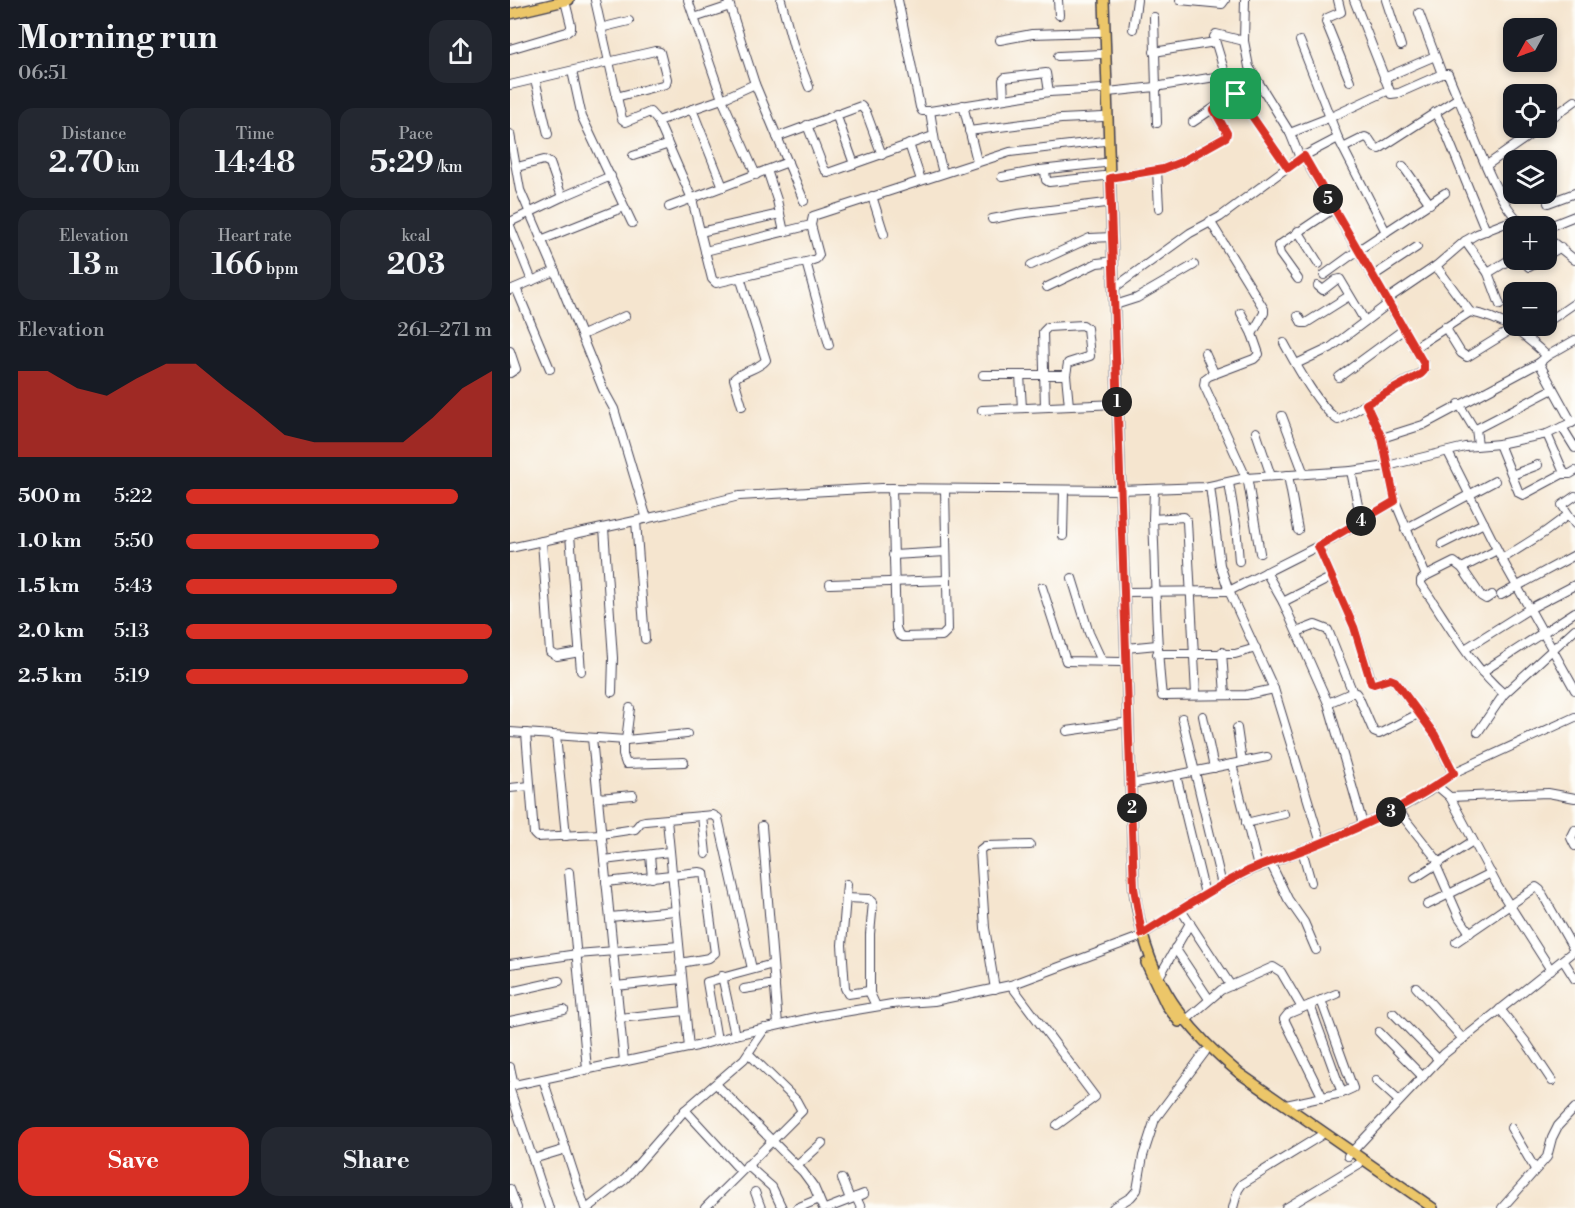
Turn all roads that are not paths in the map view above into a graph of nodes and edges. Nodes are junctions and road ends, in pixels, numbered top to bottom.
1 (567, 0) edge
2 (595, 0) edge
3 (688, 0) edge
4 (781, 0) edge
5 (898, 0) edge
6 (1058, 0) edge
7 (1099, 0) edge
8 (1104, 0) edge
9 (1137, 0) edge
10 (1180, 0) edge
11 (1225, 0) edge
12 (1245, 0) edge
13 (1338, 0) edge
14 (1354, 0) edge
15 (1386, 0) edge
16 (1198, 1) edge
17 (729, 3) edge
18 (537, 4) edge
19 (1419, 13) dead end
20 (510, 14) edge
21 (1059, 15) dead end
22 (1154, 17) dead end
23 (694, 18) junction
24 (628, 21) dead end
25 (600, 28) junction
26 (1133, 29) dead end
27 (1100, 32) junction
28 (1000, 40) dead end
29 (1244, 40) junction
30 (1300, 41) dead end
31 (1215, 42) junction
32 (1401, 46) dead end
33 (510, 49) edge
34 (1154, 52) junction
35 (1101, 54) junction
36 (1058, 56) dead end
37 (1435, 56) junction
38 (608, 62) junction
39 (572, 71) junction
40 (1442, 74) junction
41 (1227, 75) junction
42 (1384, 78) junction
43 (535, 79) junction
44 (1350, 81) dead end
45 (755, 84) junction
46 (510, 85) edge
47 (809, 87) dead end
48 (1155, 87) junction
49 (1389, 90) junction
50 (1105, 91) junction
51 (1049, 92) junction
52 (1232, 96) junction
53 (616, 97) junction
54 (1458, 98) junction
55 (722, 99) junction
56 (1004, 99) junction
57 (1575, 101) edge
58 (963, 105) junction
59 (692, 109) junction
60 (1214, 110) junction
61 (930, 111) junction
62 (1435, 112) junction
63 (836, 114) junction
64 (1557, 114) edge
65 (1103, 117) junction
66 (1331, 117) junction
67 (658, 121) junction
68 (1193, 122) dead end
69 (1157, 123) dead end
70 (807, 125) junction
71 (969, 131) junction
72 (1290, 133) junction
73 (510, 134) edge
74 (548, 134) dead end
75 (933, 136) junction
76 (777, 137) junction
77 (1338, 138) junction
78 (1526, 138) edge
79 (1104, 141) junction
80 (909, 144) junction
81 (666, 145) junction
82 (1343, 148) junction
83 (882, 155) junction
84 (633, 156) dead end
85 (1302, 157) junction
86 (977, 161) junction
87 (788, 162) junction
88 (1104, 163) junction
89 (854, 164) junction
90 (1487, 165) junction
91 (1403, 166) dead end
92 (517, 167) junction
93 (1288, 168) junction
94 (767, 170) junction
95 (1045, 170) junction
96 (1156, 170) junction
97 (943, 172) junction
98 (756, 175) junction
99 (611, 176) junction
100 (1002, 177) dead end
101 (1107, 177) junction
102 (921, 180) junction
103 (723, 187) junction
104 (1445, 193) dead end
105 (1575, 193) edge
106 (872, 196) junction
107 (562, 197) junction
108 (692, 199) junction
109 (1557, 200) edge
110 (804, 201) dead end
111 (1106, 203) junction
112 (1430, 204) junction
113 (624, 207) junction
114 (669, 207) dead end
115 (1159, 208) dead end
116 (1333, 209) junction
117 (529, 213) junction
118 (780, 214) junction
119 (1514, 216) edge
120 (1575, 216) edge
121 (992, 219) dead end
122 (1210, 221) junction
123 (632, 223) dead end
124 (1557, 223) edge
125 (510, 224) edge
126 (1503, 224) edge
127 (811, 225) junction
128 (1298, 231) junction
129 (1486, 231) junction
130 (700, 232) junction
131 (784, 232) junction
132 (1386, 232) junction
133 (884, 234) dead end
134 (1109, 237) junction
135 (542, 240) junction
136 (1465, 241) junction
137 (1557, 244) edge
138 (1417, 247) dead end
139 (1561, 247) junction
140 (1557, 249) edge
141 (705, 251) junction
142 (1357, 251) junction
143 (1575, 260) edge
144 (806, 262) junction
145 (1107, 262) junction
146 (1319, 264) dead end
147 (1503, 264) edge
148 (1031, 265) dead end
149 (1194, 265) dead end
150 (1436, 266) junction
151 (555, 271) junction
152 (1488, 273) junction
153 (1324, 275) dead end
154 (1373, 276) junction
155 (740, 278) junction
156 (1298, 279) dead end
157 (531, 281) junction
158 (1112, 283) junction
159 (1318, 286) dead end
160 (1047, 287) dead end
161 (513, 289) edge
162 (1349, 296) junction
163 (1387, 302) junction
164 (1575, 303) edge
165 (1115, 305) junction
166 (1500, 305) dead end
167 (1470, 312) junction
168 (1241, 313) dead end
169 (625, 316) dead end
170 (1298, 316) dead end
171 (1557, 316) edge
172 (1365, 321) junction
173 (1503, 321) edge
174 (1445, 327) junction
175 (1403, 330) junction
176 (1503, 333) edge
177 (1252, 334) junction
178 (582, 335) junction
179 (1525, 336) edge
180 (1575, 340) edge
181 (1284, 343) dead end
182 (829, 345) dead end
183 (1414, 348) junction
184 (510, 351) edge
185 (1205, 353) dead end
186 (1546, 356) junction
187 (1539, 363) junction
188 (1296, 364) junction
189 (550, 369) dead end
190 (510, 373) edge
191 (1214, 373) junction
192 (982, 375) dead end
193 (1020, 375) junction
194 (1044, 375) junction
195 (1066, 375) junction
196 (1339, 377) dead end
197 (1553, 389) junction
198 (1114, 404) junction
199 (1366, 404) junction
200 (1460, 404) junction
201 (742, 406) dead end
202 (1069, 406) junction
203 (1045, 407) junction
204 (1022, 408) junction
205 (982, 410) dead end
206 (1281, 416) dead end
207 (1573, 422) edge
208 (1562, 427) junction
209 (1476, 429) junction
210 (1256, 432) dead end
211 (1547, 434) junction
212 (1382, 438) junction
213 (1499, 444) junction
214 (1478, 445) junction
215 (1575, 448) edge
216 (1448, 452) junction
217 (1538, 465) dead end
218 (1387, 466) junction
219 (1351, 471) junction
220 (1575, 471) edge
221 (1304, 474) junction
222 (1563, 474) junction
223 (1288, 475) junction
224 (1271, 476) junction
225 (1512, 476) junction
226 (1246, 478) junction
227 (1495, 481) dead end
228 (1229, 483) junction
229 (1210, 486) junction
230 (892, 488) junction
231 (945, 489) junction
232 (1154, 489) junction
233 (1064, 490) junction
234 (1117, 490) junction
235 (1469, 494) junction
236 (1575, 496) edge
237 (1395, 501) junction
238 (1568, 515) junction
239 (647, 519) junction
240 (1153, 519) junction
241 (1361, 520) junction
242 (636, 521) junction
243 (1484, 523) junction
244 (1575, 524) edge
245 (604, 528) junction
246 (1405, 529) junction
247 (1298, 530) dead end
248 (570, 535) junction
249 (1063, 536) dead end
250 (542, 541) junction
251 (1442, 544) dead end
252 (1318, 546) junction
253 (510, 548) edge
254 (1497, 550) junction
255 (946, 552) junction
256 (1260, 552) dead end
257 (893, 555) junction
258 (1575, 555) edge
259 (1502, 559) junction
260 (1239, 561) dead end
261 (1462, 568) junction
262 (1266, 572) junction
263 (1426, 576) junction
264 (1332, 577) junction
265 (1072, 578) dead end
266 (947, 580) junction
267 (894, 581) junction
268 (830, 584) dead end
269 (1575, 585) edge
270 (1517, 586) junction
271 (1041, 588) dead end
272 (1191, 591) junction
273 (1229, 591) junction
274 (1124, 592) junction
275 (1157, 592) junction
276 (1501, 595) dead end
277 (1492, 596) dead end
278 (1283, 602) junction
279 (1529, 609) junction
280 (1575, 612) edge
281 (1297, 632) junction
282 (1541, 632) junction
283 (1574, 632) edge
284 (645, 639) dead end
285 (1157, 645) junction
286 (1126, 648) junction
287 (1256, 648) junction
288 (1465, 649) junction
289 (1553, 650) junction
290 (580, 652) junction
291 (1222, 652) junction
292 (1194, 653) junction
293 (1157, 654) junction
294 (1102, 661) junction
295 (1121, 662) junction
296 (581, 671) dead end
297 (1482, 672) junction
298 (1274, 689) junction
299 (1575, 690) edge
300 (612, 692) dead end
301 (1353, 693) junction
302 (1504, 694) junction
303 (1196, 695) junction
304 (1225, 695) junction
305 (1328, 703) junction
306 (630, 708) dead end
307 (1420, 713) junction
308 (1203, 716) dead end
309 (1575, 717) edge
310 (1182, 718) dead end
311 (1123, 723) junction
312 (1237, 728) dead end
313 (1067, 731) dead end
314 (510, 732) edge
315 (1478, 732) dead end
316 (526, 733) junction
317 (687, 734) dead end
318 (556, 736) junction
319 (592, 738) junction
320 (625, 740) junction
321 (1267, 757) dead end
322 (684, 762) dead end
323 (1242, 762) junction
324 (1232, 764) junction
325 (1214, 768) junction
326 (1194, 772) junction
327 (1454, 773) junction
328 (1176, 775) junction
329 (1131, 784) junction
330 (530, 786) junction
331 (1437, 786) junction
332 (510, 788) edge
333 (633, 795) dead end
334 (1450, 797) junction
335 (598, 798) junction
336 (1575, 798) edge
337 (1397, 809) junction
338 (1284, 814) dead end
339 (702, 816) junction
340 (667, 820) junction
341 (1246, 823) junction
342 (1363, 824) junction
343 (762, 826) dead end
344 (1575, 830) edge
345 (602, 834) junction
346 (566, 837) junction
347 (1473, 841) junction
348 (1321, 843) junction
349 (1030, 845) dead end
350 (1575, 846) edge
351 (1302, 850) junction
352 (669, 852) junction
353 (706, 854) dead end
354 (650, 855) junction
355 (604, 860) junction
356 (1270, 862) junction
357 (1438, 864) junction
358 (1258, 867) junction
359 (569, 872) dead end
360 (1491, 873) junction
361 (672, 876) junction
362 (652, 878) junction
363 (1415, 878) dead end
364 (606, 882) junction
365 (1311, 882) dead end
366 (847, 884) dead end
367 (1222, 885) junction
368 (1450, 893) junction
369 (1205, 894) junction
370 (846, 898) junction
371 (1427, 905) dead end
372 (1510, 906) junction
373 (1181, 910) junction
374 (675, 911) junction
375 (610, 917) junction
376 (1190, 924) junction
377 (1470, 933) junction
378 (1140, 936) junction
379 (1456, 942) dead end
380 (679, 946) junction
381 (1175, 948) junction
382 (1316, 950) dead end
383 (1575, 950) edge
384 (614, 951) junction
385 (577, 954) junction
386 (1563, 960) junction
387 (680, 963) junction
388 (510, 964) edge
389 (773, 964) junction
390 (752, 969) junction
391 (1551, 970) junction
392 (722, 976) junction
393 (1159, 977) junction
394 (682, 979) junction
395 (1575, 979) edge
396 (559, 981) dead end
397 (775, 984) junction
398 (1011, 985) junction
399 (616, 986) junction
400 (1231, 986) junction
401 (1416, 987) dead end
402 (744, 989) dead end
403 (995, 989) junction
404 (510, 992) edge
405 (870, 992) junction
406 (1336, 994) dead end
407 (1209, 999) junction
408 (1321, 1000) junction
409 (876, 1006) junction
410 (1306, 1006) junction
411 (1500, 1009) junction
412 (564, 1010) dead end
413 (686, 1011) junction
414 (1393, 1013) dead end
415 (619, 1018) junction
416 (510, 1021) edge
417 (1185, 1021) junction
418 (778, 1025) junction
419 (765, 1028) junction
420 (1379, 1032) dead end
421 (735, 1035) junction
422 (1463, 1039) junction
423 (717, 1040) junction
424 (689, 1048) junction
425 (1205, 1052) junction
426 (749, 1054) junction
427 (1439, 1060) junction
428 (624, 1061) junction
429 (510, 1067) edge
430 (587, 1069) junction
431 (1423, 1077) junction
432 (543, 1079) junction
433 (1376, 1080) dead end
434 (1552, 1081) dead end
435 (716, 1084) junction
436 (511, 1087) edge
437 (1342, 1093) junction
438 (1323, 1098) junction
439 (1399, 1101) junction
440 (1286, 1106) junction
441 (1575, 1108) edge
442 (685, 1110) junction
443 (1057, 1125) dead end
444 (1511, 1128) dead end
445 (1320, 1136) junction
446 (772, 1142) junction
447 (822, 1143) dead end
448 (566, 1149) junction
449 (1350, 1154) junction
450 (533, 1159) junction
451 (1359, 1164) junction
452 (797, 1166) junction
453 (744, 1168) junction
454 (1534, 1169) junction
455 (842, 1179) dead end
456 (510, 1189) edge
457 (754, 1192) dead end
458 (857, 1197) junction
459 (819, 1199) junction
460 (1300, 1204) edge
461 (517, 1208) edge
462 (549, 1208) edge
463 (587, 1208) edge
464 (705, 1208) edge
465 (761, 1208) edge
466 (782, 1208) edge
467 (797, 1208) edge
468 (823, 1208) edge
469 (828, 1208) edge
470 (861, 1208) edge
471 (1113, 1208) edge
472 (1233, 1208) edge
473 (1286, 1208) edge
474 (1423, 1208) edge
475 (1433, 1208) edge
476 (1502, 1208) edge

1 - 18 main road
1 - 33 street
2 - 25 street
3 - 23 street
4 - 47 street
5 - 61 street
6 - 21 street
7 - 27 main road
8 - 50 main road
9 - 26 street
10 - 16 street
11 - 16 street
12 - 29 street
13 - 44 street
14 - 42 street
15 - 32 street
17 - 23 street
17 - 45 street
18 - 20 main road
19 - 37 street
22 - 34 street
23 - 55 street
24 - 25 street
25 - 38 street
27 - 28 street
27 - 35 main road
29 - 31 street
29 - 72 street
30 - 66 street
31 - 34 street
31 - 41 street
34 - 48 street
35 - 36 street
35 - 50 main road
37 - 40 street
37 - 42 street
38 - 39 street
38 - 53 street
38 - 53 street
39 - 43 street
39 - 99 street
40 - 49 street
40 - 54 street
41 - 48 street
41 - 52 street
42 - 49 street
43 - 46 street
43 - 74 street
45 - 55 street
45 - 76 street
48 - 50 street
48 - 69 street
49 - 66 street
50 - 51 street
50 - 65 main road
50 - 101 main road
51 - 56 street
51 - 56 street
52 - 60 street
52 - 93 street
53 - 67 street
54 - 62 street
54 - 90 street
55 - 59 street
55 - 98 street
56 - 58 street
57 - 64 street
58 - 61 street
58 - 71 street
59 - 67 street
59 - 103 street
60 - 68 street
60 - 96 street
61 - 75 street
62 - 82 street
62 - 129 street
63 - 70 street
63 - 83 street
63 - 89 street
65 - 71 street
65 - 79 main road
66 - 72 street
66 - 77 street
67 - 81 street
70 - 76 street
70 - 89 street
71 - 86 street
72 - 85 street
73 - 92 street
75 - 80 street
75 - 97 street
76 - 87 street
77 - 82 street
77 - 85 street
78 - 90 street
79 - 86 street
79 - 88 main road
80 - 83 street
80 - 102 street
81 - 84 street
81 - 108 street
82 - 132 street
83 - 89 street
85 - 93 street
85 - 116 street
86 - 97 street
87 - 94 street
87 - 110 street
88 - 95 street
88 - 101 main road
90 - 119 street
91 - 112 street
92 - 107 street
92 - 117 street
93 - 122 street
94 - 98 street
94 - 118 street
95 - 100 street
95 - 101 street
96 - 101 street
96 - 115 street
97 - 102 street
98 - 103 street
99 - 107 street
99 - 113 street
101 - 111 main road
101 - 134 main road
102 - 106 street
103 - 108 street
104 - 112 street
105 - 109 street
106 - 127 street
106 - 133 street
107 - 117 street
108 - 114 street
108 - 130 street
111 - 121 street
111 - 134 main road
112 - 132 street
113 - 123 street
113 - 135 street
116 - 128 street
116 - 142 street
117 - 125 street
117 - 135 street
118 - 130 street
118 - 131 street
120 - 124 street
122 - 158 street
122 - 177 street
125 - 157 street
126 - 129 street
127 - 131 street
127 - 144 street
128 - 146 street
128 - 156 street
129 - 136 street
130 - 141 street
131 - 141 street
132 - 142 street
134 - 145 main road
134 - 148 street
134 - 158 main road
135 - 151 street
136 - 150 street
136 - 152 street
137 - 139 street
138 - 154 street
139 - 140 street
139 - 143 street
141 - 155 street
142 - 153 street
142 - 154 street
144 - 155 street
144 - 182 street
145 - 158 main road
145 - 160 street
147 - 152 street
149 - 165 street
150 - 163 street
150 - 167 street
151 - 157 street
151 - 178 street
152 - 166 street
154 - 163 street
155 - 201 street
157 - 161 street
158 - 165 main road
158 - 198 main road
159 - 162 street
161 - 189 street
162 - 170 street
162 - 172 street
163 - 172 street
163 - 175 street
164 - 171 street
165 - 198 main road
167 - 173 street
167 - 174 street
168 - 177 street
169 - 178 street
172 - 188 street
174 - 176 street
174 - 183 street
175 - 183 street
175 - 196 street
177 - 191 street
178 - 239 street
179 - 186 street
180 - 186 street
181 - 188 street
183 - 199 street
184 - 190 street
185 - 191 street
186 - 187 street
187 - 197 street
187 - 200 street
188 - 199 street
191 - 226 street
192 - 193 street
193 - 194 street
193 - 204 street
194 - 195 street
194 - 195 street
194 - 203 street
195 - 202 street
197 - 207 street
197 - 209 street
198 - 202 street
198 - 234 main road
199 - 212 street
200 - 209 street
200 - 212 street
202 - 203 street
203 - 204 street
204 - 205 street
206 - 221 street
207 - 208 street
208 - 211 street
208 - 215 street
209 - 214 street
210 - 224 street
211 - 213 street
211 - 222 street
212 - 218 street
213 - 214 street
213 - 225 street
214 - 216 street
216 - 218 street
216 - 235 street
217 - 225 street
218 - 219 street
218 - 237 street
219 - 221 street
219 - 241 street
220 - 222 street
221 - 223 street
222 - 225 street
223 - 224 street
223 - 247 street
224 - 226 street
226 - 228 street
226 - 256 street
227 - 235 street
228 - 229 street
228 - 260 street
229 - 232 street
229 - 273 street
230 - 231 street
230 - 239 street
230 - 257 street
231 - 233 street
231 - 255 street
232 - 234 street
232 - 240 street
233 - 234 street
233 - 249 street
234 - 274 main road
234 - 295 main road
235 - 243 street
235 - 246 street
236 - 238 street
237 - 241 street
237 - 246 street
238 - 244 street
238 - 259 street
239 - 242 street
240 - 272 street
240 - 275 street
241 - 252 street
242 - 245 street
242 - 284 street
243 - 251 street
243 - 254 street
245 - 248 street
245 - 300 street
246 - 263 street
248 - 250 street
248 - 290 street
250 - 253 street
250 - 290 street
252 - 262 street
252 - 264 street
254 - 259 street
254 - 261 street
255 - 257 street
255 - 266 street
257 - 267 street
258 - 270 street
259 - 270 street
261 - 263 street
261 - 277 street
262 - 273 street
262 - 278 street
263 - 288 street
264 - 278 street
264 - 307 street
265 - 294 street
266 - 267 street
266 - 267 street
267 - 268 street
269 - 279 street
270 - 276 street
270 - 279 street
271 - 294 street
272 - 273 street
272 - 275 street
272 - 292 street
273 - 287 street
274 - 275 street
274 - 286 main road
275 - 285 street
278 - 281 street
279 - 282 street
279 - 288 street
280 - 282 street
281 - 301 street
281 - 305 street
282 - 289 street
282 - 297 street
283 - 289 street
285 - 286 street
285 - 293 street
286 - 329 main road
287 - 291 street
287 - 298 street
288 - 297 street
289 - 299 street
289 - 302 street
290 - 296 street
291 - 292 street
291 - 304 street
292 - 293 street
292 - 303 street
293 - 303 street
294 - 295 street
295 - 311 main road
297 - 302 street
298 - 304 street
298 - 348 street
301 - 305 street
301 - 307 street
302 - 315 street
303 - 304 street
305 - 342 street
306 - 320 street
307 - 327 street
308 - 325 street
309 - 327 street
310 - 326 street
311 - 313 street
311 - 378 main road
312 - 323 street
314 - 316 street
316 - 318 street
316 - 330 street
317 - 320 street
318 - 319 street
318 - 346 street
319 - 320 street
319 - 335 street
320 - 322 street
321 - 323 street
323 - 324 street
324 - 325 street
324 - 341 street
325 - 326 street
326 - 328 street
326 - 367 street
327 - 331 street
328 - 329 street
328 - 369 street
329 - 378 main road
330 - 332 street
330 - 346 street
331 - 334 street
331 - 337 street
333 - 335 street
334 - 336 street
334 - 347 street
335 - 345 street
337 - 342 street
337 - 357 street
338 - 341 street
339 - 340 street
339 - 353 street
339 - 390 street
340 - 345 street
340 - 352 street
341 - 358 street
342 - 348 street
343 - 389 street
344 - 350 street
345 - 346 street
345 - 355 street
347 - 357 street
347 - 360 street
348 - 351 street
349 - 403 street
351 - 356 street
351 - 365 street
352 - 354 street
352 - 361 street
354 - 355 street
354 - 362 street
355 - 364 street
356 - 358 street
356 - 382 street
357 - 363 street
357 - 368 street
358 - 367 street
359 - 385 street
360 - 368 street
360 - 372 street
361 - 362 street
361 - 374 street
361 - 387 street
362 - 364 street
364 - 375 street
366 - 370 street
367 - 369 street
368 - 371 street
368 - 377 street
369 - 373 street
370 - 405 street
370 - 405 street
372 - 377 street
372 - 383 street
372 - 391 street
373 - 376 street
373 - 378 street
374 - 375 street
374 - 380 street
375 - 384 street
376 - 381 street
376 - 400 street
377 - 379 street
378 - 393 main road
378 - 398 street
378 - 425 main road
380 - 384 street
380 - 387 street
381 - 393 street
381 - 407 street
383 - 386 street
384 - 385 street
384 - 399 street
385 - 388 street
385 - 430 street
386 - 391 street
386 - 395 street
387 - 394 street
389 - 390 street
389 - 397 street
390 - 392 street
391 - 411 street
392 - 421 street
392 - 423 street
393 - 417 main road
394 - 399 street
394 - 413 street
396 - 404 street
397 - 402 street
397 - 418 street
398 - 403 street
398 - 443 street
399 - 415 street
400 - 407 street
400 - 410 street
401 - 422 street
403 - 409 street
405 - 409 street
406 - 408 street
407 - 417 street
408 - 410 street
408 - 437 street
409 - 418 street
410 - 437 street
410 - 438 street
411 - 422 street
411 - 434 street
412 - 416 street
413 - 415 street
413 - 424 street
414 - 427 street
415 - 428 street
417 - 440 main road
418 - 419 street
419 - 421 street
419 - 426 street
420 - 431 street
421 - 423 street
422 - 427 street
423 - 424 street
424 - 428 street
425 - 445 main road
425 - 471 street
426 - 435 street
426 - 446 street
427 - 431 street
428 - 430 street
429 - 436 street
430 - 432 street
431 - 439 street
432 - 436 street
432 - 448 street
433 - 439 street
435 - 442 street
435 - 446 street
436 - 450 street
437 - 438 street
438 - 440 street
439 - 449 street
440 - 449 main road
441 - 454 street
442 - 453 street
442 - 463 street
444 - 454 street
445 - 449 main road
445 - 472 street
446 - 452 street
446 - 453 street
447 - 452 street
448 - 450 street
448 - 463 street
449 - 451 main road
449 - 475 main road
450 - 462 street
451 - 460 street
451 - 474 main road
452 - 459 street
453 - 464 street
453 - 466 street
454 - 476 street
455 - 458 street
456 - 461 street
457 - 465 street
458 - 469 street
458 - 470 street
459 - 467 street
459 - 468 street
460 - 473 street

